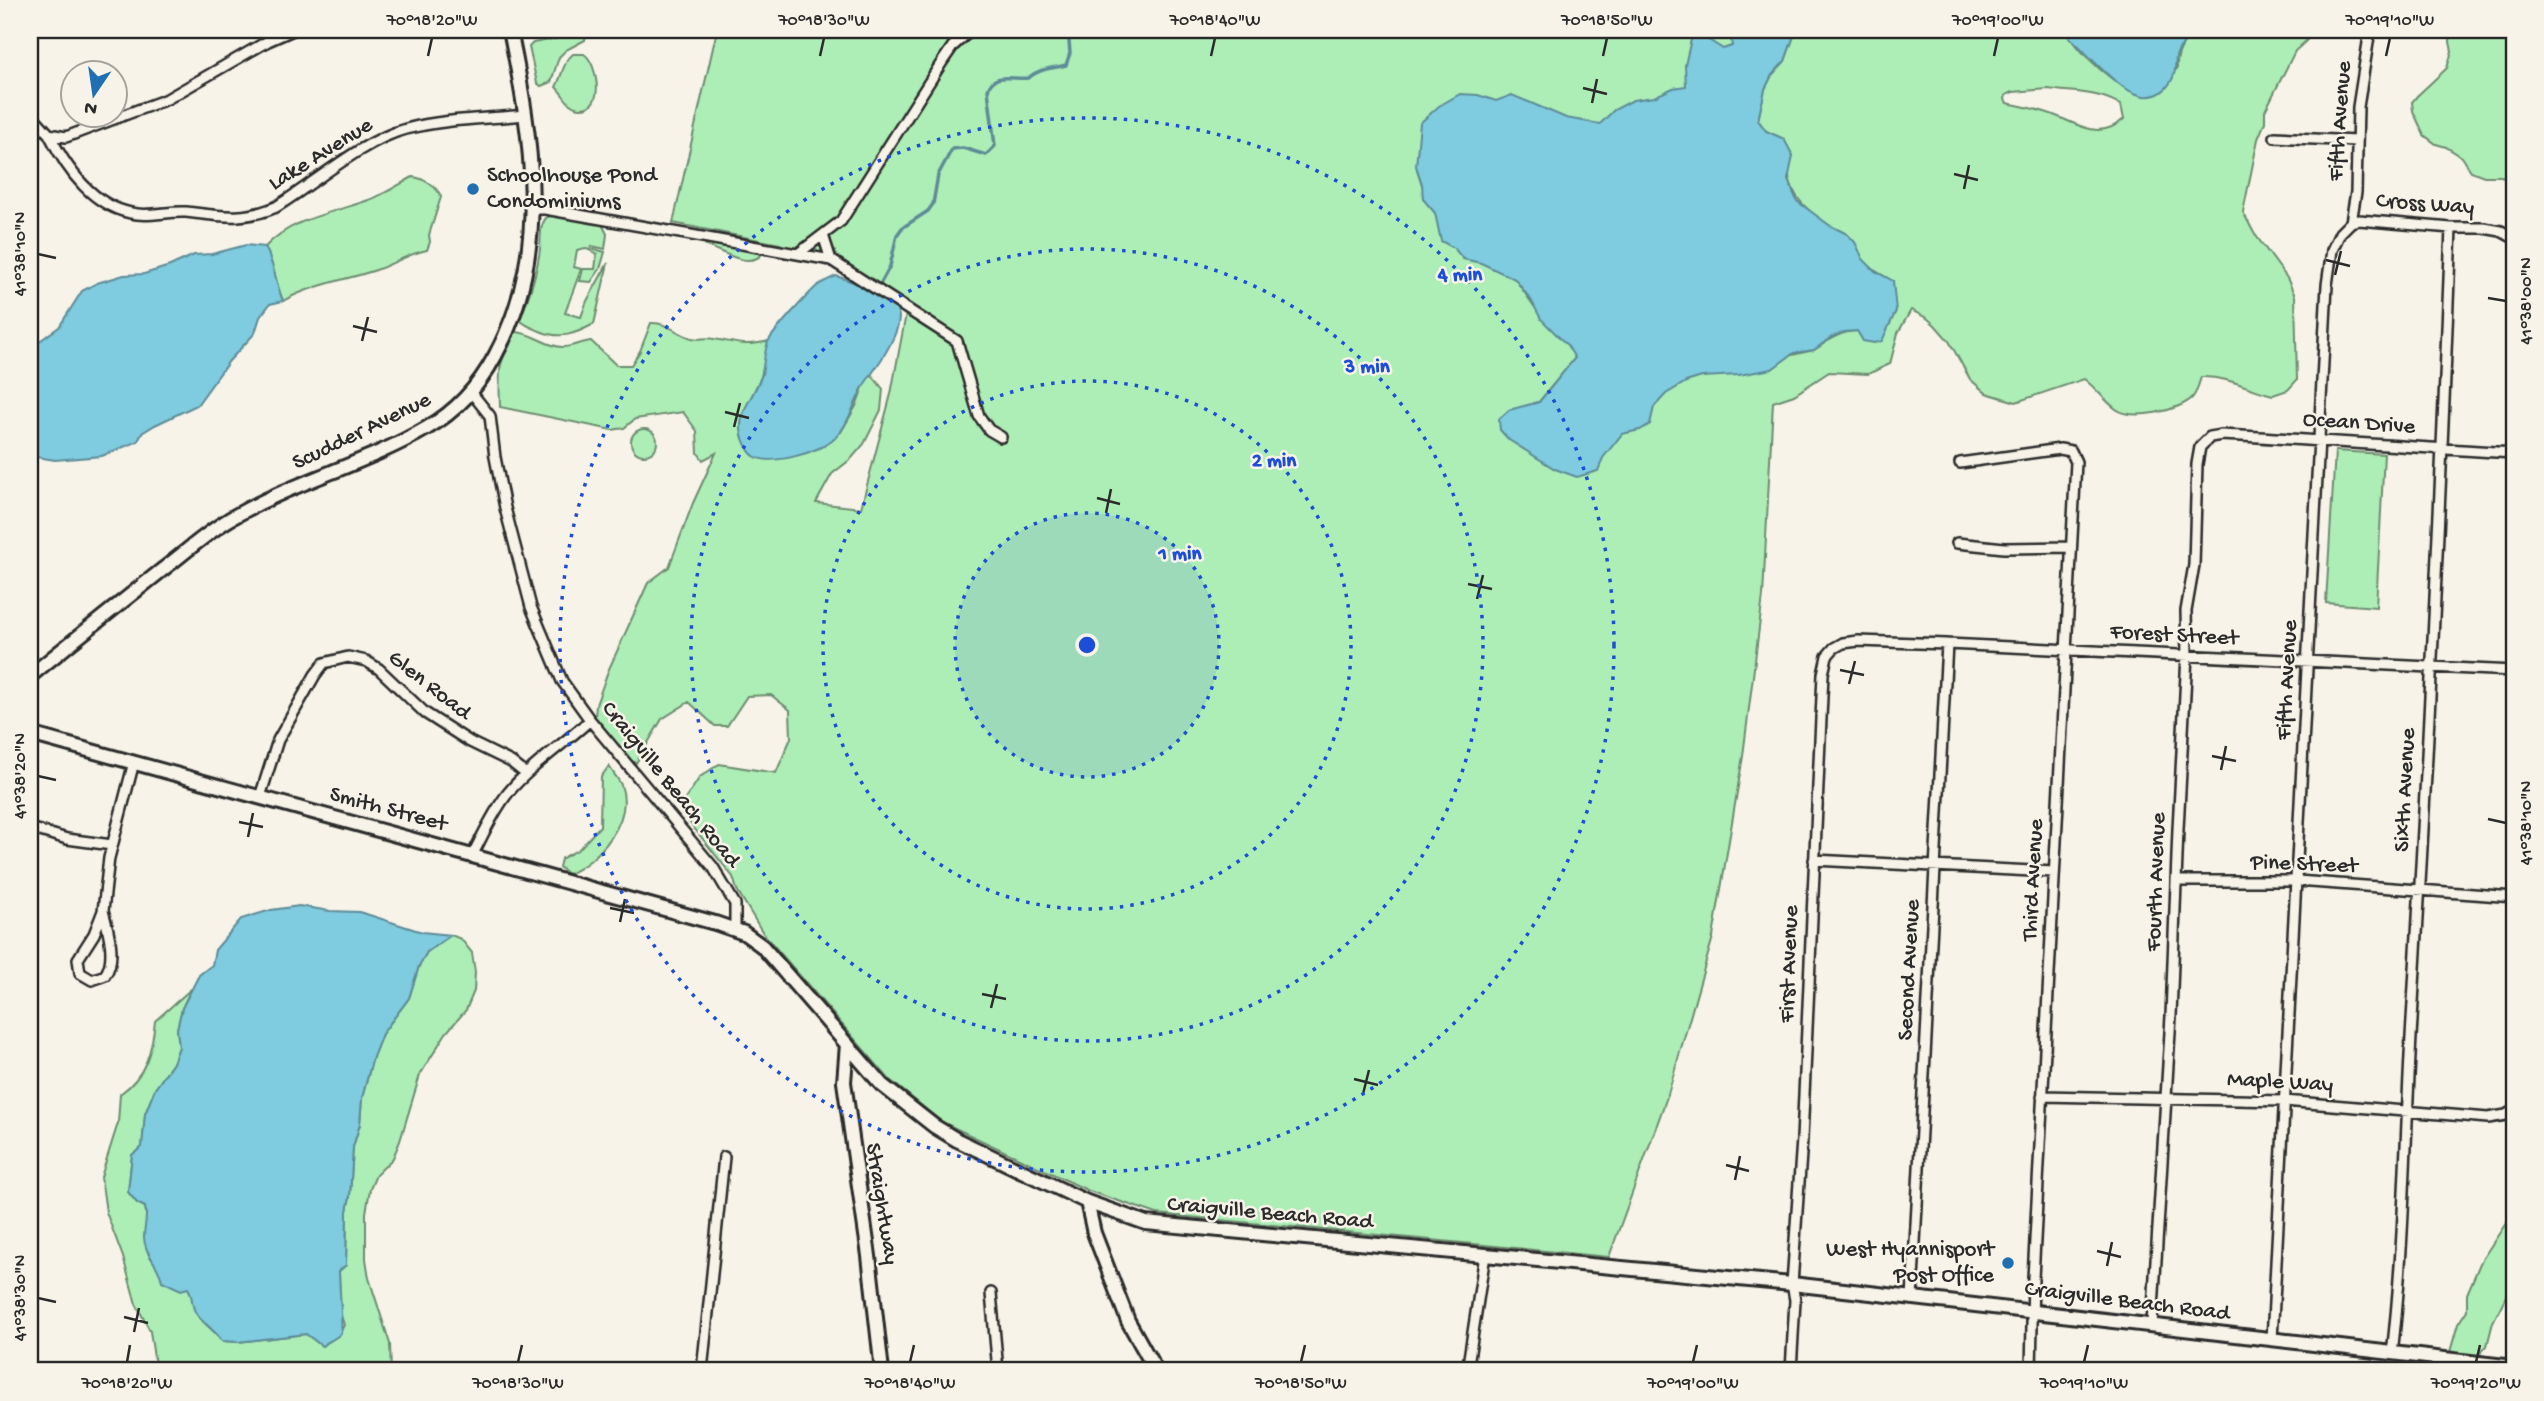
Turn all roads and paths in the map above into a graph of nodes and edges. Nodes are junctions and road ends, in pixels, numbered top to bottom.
1 (293, 30) edge
2 (510, 30) edge
3 (971, 30) edge
4 (2370, 30) edge
5 (30, 113) edge
6 (525, 115) junction
7 (49, 134) junction
8 (2275, 137) dead end
9 (2356, 142) junction
10 (533, 209) junction
11 (2351, 222) junction
12 (2451, 228) junction
13 (823, 235) junction
14 (2514, 238) edge
15 (799, 253) junction
16 (831, 260) junction
17 (471, 392) junction
18 (1001, 437) dead end
19 (2320, 440) junction
20 (2204, 442) joint
21 (2441, 449) junction
22 (2514, 453) edge
23 (1960, 463) dead end
24 (1957, 543) dead end
25 (2071, 547) junction
26 (1947, 644) junction
27 (1833, 648) joint
28 (2066, 649) junction
29 (2187, 655) junction
30 (2308, 663) junction
31 (2430, 667) junction
32 (2514, 671) edge
33 (30, 676) edge
34 (590, 720) junction
35 (30, 734) edge
36 (134, 762) junction
37 (526, 774) junction
38 (260, 797) junction
39 (30, 828) edge
40 (112, 845) junction
41 (472, 856) junction
42 (1814, 860) junction
43 (1934, 866) junction
44 (2054, 872) junction
45 (2176, 881) junction
46 (2297, 881) junction
47 (2420, 891) junction
48 (2514, 897) edge
49 (103, 911) junction
50 (735, 929) junction
51 (847, 1044) junction
52 (2042, 1096) junction
53 (2166, 1099) junction
54 (2284, 1101) junction
55 (2406, 1110) junction
56 (2514, 1110) edge
57 (724, 1157) dead end
58 (1087, 1202) junction
59 (1485, 1255) junction
60 (1791, 1284) junction
61 (991, 1293) dead end
62 (1912, 1299) junction
63 (2032, 1311) junction
64 (2152, 1325) junction
65 (2272, 1340) junction
66 (2392, 1354) junction
67 (2514, 1367) edge
68 (702, 1371) edge
69 (882, 1371) edge
70 (998, 1371) edge
71 (1156, 1371) edge
72 (1467, 1371) edge
73 (1791, 1371) edge
74 (2031, 1371) edge

1 - 7 street
2 - 6 main road, Scudder Avenue
3 - 13 street
4 - 9 street, Fifth Avenue
5 - 7 street, Lake Avenue
6 - 7 street, Lake Avenue
6 - 10 main road, Scudder Avenue
8 - 9 street
9 - 11 street, Fifth Avenue
10 - 15 street
10 - 17 main road, Scudder Avenue
11 - 12 street, Cross Way
11 - 19 street, Fifth Avenue
12 - 14 street, Cross Way
12 - 21 street, Sixth Avenue
13 - 15 street
13 - 16 street
15 - 16 street
16 - 18 street
17 - 33 main road, Scudder Avenue
17 - 34 street, Craigville Beach Road
19 - 20 street, Ocean Drive
19 - 21 street, Ocean Drive
19 - 30 street, Fifth Avenue
20 - 29 street, Fourth Avenue
21 - 22 street, Ocean Drive
21 - 31 street, Sixth Avenue
23 - 25 street, Third Avenue
24 - 25 street
25 - 28 street, Third Avenue
26 - 27 street, Forest Street
26 - 28 street, Forest Street
26 - 43 street, Second Avenue
27 - 42 street, First Avenue
28 - 29 street, Forest Street
28 - 44 street, Third Avenue
29 - 30 street, Forest Street
29 - 45 street, Fourth Avenue
30 - 31 street, Forest Street
30 - 46 street, Fifth Avenue
31 - 32 street, Forest Street
31 - 47 street, Sixth Avenue
34 - 37 street
34 - 50 street, Craigville Beach Road
35 - 36 main road, Smith Street
36 - 38 main road, Smith Street
36 - 40 street
37 - 38 street, Glen Road
37 - 41 street
38 - 41 main road, Smith Street
39 - 40 street
40 - 49 street
41 - 50 main road, Smith Street
42 - 43 street
42 - 60 street, First Avenue
43 - 44 street
43 - 62 street, Second Avenue
44 - 52 street, Third Avenue
45 - 46 street, Pine Street
45 - 53 street, Fourth Avenue
46 - 47 street, Pine Street
46 - 54 street, Fifth Avenue
47 - 48 street, Pine Street
47 - 55 street, Sixth Avenue
49 - 49 street
50 - 51 main road, Craigville Beach Road
51 - 58 main road, Craigville Beach Road
51 - 69 main road, Straightway
52 - 53 street, Maple Way
52 - 63 street, Third Avenue
53 - 54 street, Maple Way
53 - 64 street, Fourth Avenue
54 - 55 street, Maple Way
54 - 65 street, Fifth Avenue
55 - 56 street, Maple Way
55 - 66 street, Sixth Avenue
57 - 68 street
58 - 59 main road, Craigville Beach Road
58 - 71 main road
59 - 60 main road, Craigville Beach Road
59 - 72 street
60 - 62 main road, Craigville Beach Road
60 - 73 street, First Avenue
61 - 70 street
62 - 63 main road, Craigville Beach Road
63 - 64 main road, Craigville Beach Road
63 - 74 street, Third Avenue
64 - 65 main road, Craigville Beach Road
65 - 66 main road, Craigville Beach Road
66 - 67 main road, Craigville Beach Road

